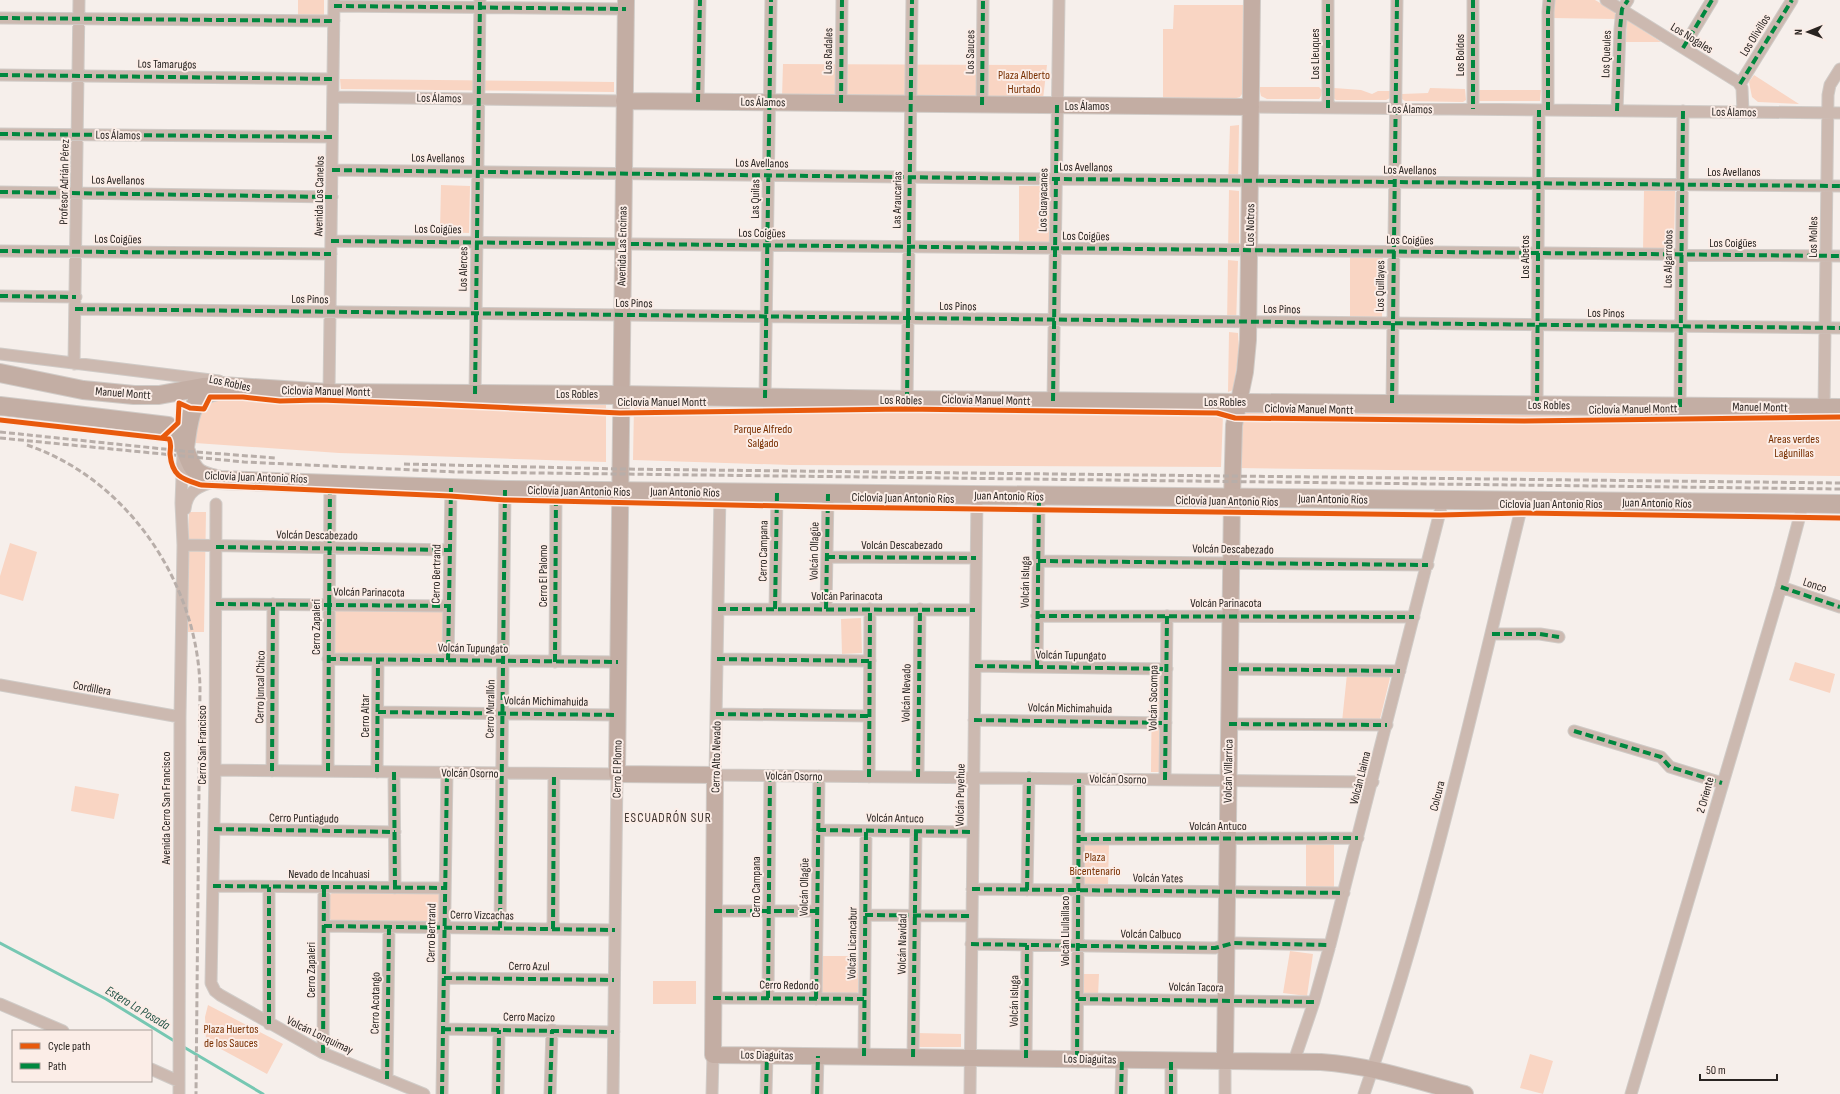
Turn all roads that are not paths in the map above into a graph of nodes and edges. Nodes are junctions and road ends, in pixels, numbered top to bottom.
1 (79, 0) edge
2 (700, 0) edge
3 (771, 0) edge
4 (842, 0) edge
5 (912, 0) edge
6 (984, 0) edge
7 (1059, 0) edge
8 (1252, 0) edge
9 (1328, 0) edge
10 (1397, 0) edge
11 (1473, 0) edge
12 (1549, 0) edge
13 (1606, 0) edge
14 (1712, 0) edge
15 (1792, 0) edge
16 (334, 3) edge
17 (480, 4) edge
18 (626, 5) edge
19 (1625, 5) edge
20 (0, 18) edge
21 (79, 19) junction
22 (334, 21) junction
23 (1683, 48) junction
24 (1840, 69) edge
25 (0, 75) edge
26 (78, 76) junction
27 (333, 79) junction
28 (1740, 84) junction
29 (333, 97) junction
30 (478, 99) junction
31 (624, 101) junction
32 (698, 102) junction
33 (769, 102) junction
34 (841, 103) junction
35 (911, 104) junction
36 (982, 104) junction
37 (1057, 105) junction
38 (1251, 107) junction
39 (1328, 108) junction
40 (1396, 109) junction
41 (1473, 110) junction
42 (1543, 110) junction
43 (1617, 111) junction
44 (1683, 111) junction
45 (1743, 112) junction
46 (1828, 113) junction
47 (1840, 113) edge
48 (0, 134) edge
49 (78, 134) junction
50 (332, 137) junction
51 (332, 170) junction
52 (478, 172) junction
53 (623, 174) junction
54 (768, 176) junction
55 (910, 177) junction
56 (1056, 179) junction
57 (1250, 181) junction
58 (1395, 183) junction
59 (1539, 184) junction
60 (1682, 185) junction
61 (1827, 185) junction
62 (1840, 186) edge
63 (0, 192) edge
64 (77, 193) junction
65 (332, 197) junction
66 (331, 241) junction
67 (477, 243) junction
68 (622, 244) junction
69 (767, 246) junction
70 (909, 248) junction
71 (1055, 249) junction
72 (0, 251) edge
73 (1249, 251) junction
74 (76, 252) junction
75 (1394, 253) junction
76 (331, 254) junction
77 (1538, 254) junction
78 (1681, 256) junction
79 (1826, 256) junction
80 (1840, 256) edge
81 (0, 296) edge
82 (76, 297) junction
83 (76, 309) junction
84 (330, 312) junction
85 (476, 314) junction
86 (621, 316) junction
87 (766, 317) junction
88 (908, 319) junction
89 (1054, 320) junction
90 (1249, 322) junction
91 (1393, 324) junction
92 (1538, 325) junction
93 (1681, 326) junction
94 (1826, 328) junction
95 (1840, 328) edge
96 (0, 354) edge
97 (74, 364) junction
98 (0, 373) edge
99 (149, 373) junction
100 (246, 388) junction
101 (184, 391) junction
102 (329, 392) junction
103 (475, 394) junction
104 (620, 395) junction
105 (765, 398) junction
106 (907, 400) junction
107 (1053, 401) junction
108 (1238, 403) junction
109 (1392, 404) junction
110 (1537, 405) junction
111 (0, 406) edge
112 (1680, 406) junction
113 (1832, 408) edge
114 (191, 413) junction
115 (1233, 448) joint
116 (187, 452) junction
117 (220, 480) junction
118 (330, 484) junction
119 (451, 488) junction
120 (505, 490) junction
121 (556, 490) junction
122 (620, 492) junction
123 (720, 492) junction
124 (777, 493) junction
125 (828, 494) junction
126 (977, 496) junction
127 (1039, 496) junction
128 (1232, 498) junction
129 (1443, 500) junction
130 (1523, 501) junction
131 (216, 504) dead end
132 (1803, 504) junction
133 (1840, 504) edge
134 (183, 522) junction
135 (183, 545) junction
136 (216, 547) junction
137 (329, 548) junction
138 (450, 550) junction
139 (827, 557) junction
140 (976, 558) junction
141 (1038, 561) junction
142 (1230, 562) junction
143 (1428, 565) junction
144 (1781, 587) junction
145 (216, 604) junction
146 (273, 604) junction
147 (329, 605) junction
148 (449, 606) junction
149 (1840, 607) edge
150 (718, 609) junction
151 (775, 609) junction
152 (826, 609) junction
153 (870, 609) junction
154 (920, 610) junction
155 (976, 610) junction
156 (1037, 616) junction
157 (1168, 616) junction
158 (1230, 616) junction
159 (1414, 617) junction
160 (1492, 634) junction
161 (1559, 637) dead end
162 (328, 659) junction
163 (717, 659) junction
164 (378, 660) junction
165 (448, 660) junction
166 (503, 661) junction
167 (870, 661) junction
168 (555, 662) junction
169 (618, 662) junction
170 (975, 666) junction
171 (1037, 667) junction
172 (1167, 669) junction
173 (1229, 669) junction
174 (1400, 671) junction
175 (0, 685) edge
176 (378, 712) junction
177 (502, 713) junction
178 (716, 714) junction
179 (617, 715) junction
180 (869, 716) junction
181 (180, 717) junction
182 (974, 720) junction
183 (1166, 723) junction
184 (1229, 724) junction
185 (1387, 725) junction
186 (1574, 731) dead end
187 (215, 770) junction
188 (272, 771) junction
189 (328, 771) junction
190 (377, 772) junction
191 (394, 772) junction
192 (447, 772) junction
193 (502, 773) junction
194 (554, 774) junction
195 (617, 774) junction
196 (715, 775) junction
197 (770, 776) junction
198 (819, 776) junction
199 (869, 777) junction
200 (918, 777) junction
201 (973, 778) junction
202 (1029, 778) junction
203 (1079, 779) junction
204 (1165, 780) junction
205 (1228, 780) junction
206 (1373, 782) junction
207 (1722, 783) junction
208 (214, 829) junction
209 (818, 830) junction
210 (866, 831) junction
211 (916, 831) junction
212 (395, 832) junction
213 (973, 832) junction
214 (1358, 838) junction
215 (1079, 839) junction
216 (1227, 839) junction
217 (213, 886) junction
218 (269, 887) junction
219 (324, 887) junction
220 (395, 888) junction
221 (445, 888) junction
222 (972, 889) junction
223 (1027, 890) junction
224 (1078, 890) junction
225 (1227, 892) junction
226 (1344, 893) junction
227 (714, 911) junction
228 (769, 912) junction
229 (817, 912) junction
230 (865, 915) junction
231 (915, 915) junction
232 (972, 916) junction
233 (324, 926) junction
234 (389, 927) junction
235 (444, 928) junction
236 (500, 928) junction
237 (553, 929) junction
238 (615, 930) junction
239 (971, 944) junction
240 (1027, 945) junction
241 (1226, 945) junction
242 (1330, 945) junction
243 (1078, 946) junction
244 (444, 978) junction
245 (614, 980) junction
246 (212, 987) joint
247 (713, 998) junction
248 (768, 998) junction
249 (1078, 998) junction
250 (816, 999) junction
251 (864, 999) junction
252 (1226, 1001) junction
253 (1314, 1002) junction
254 (0, 1004) edge
255 (269, 1024) junction
256 (443, 1029) junction
257 (61, 1030) edge
258 (499, 1030) junction
259 (552, 1030) junction
260 (614, 1032) junction
261 (323, 1053) junction
262 (713, 1055) junction
263 (767, 1055) junction
264 (818, 1056) junction
265 (864, 1056) junction
266 (913, 1057) junction
267 (970, 1058) junction
268 (1026, 1058) junction
269 (1077, 1059) junction
270 (1122, 1059) junction
271 (1172, 1060) junction
272 (1225, 1060) junction
273 (1294, 1061) junction
274 (152, 1069) edge
275 (1372, 1070) junction
276 (387, 1080) junction
277 (178, 1081) junction
278 (178, 1094) edge
279 (424, 1094) edge
280 (442, 1094) edge
281 (498, 1094) edge
282 (550, 1094) edge
283 (613, 1094) edge
284 (712, 1094) edge
285 (766, 1094) edge
286 (817, 1094) edge
287 (970, 1094) edge
288 (1122, 1094) edge
289 (1171, 1094) edge
290 (1225, 1094) edge
291 (1364, 1094) edge
292 (1464, 1094) edge
293 (1631, 1094) edge

1 - 21 street, Profesor Adrián Pérez
2 - 32 street
3 - 33 street, Las Quilas
4 - 34 street, Los Radales
5 - 35 street, Las Araucarias
6 - 36 street, Los Sauces
7 - 37 street, Los Guayacanes
8 - 38 street, Los Notros
9 - 39 street, Los Lleuques
10 - 40 street, Los Quillayes
11 - 41 street, Los Boldos
12 - 42 street, Los Abetos
13 - 19 street, Los Nogales
14 - 23 street
15 - 28 street, Los Olivillos
16 - 17 street
16 - 22 street, Avenida Los Canelos
17 - 18 street
17 - 30 street, Los Alerces
18 - 31 street, Avenida Las Encinas
19 - 23 street, Los Nogales
19 - 43 street, Los Queules
20 - 21 street
21 - 22 street
21 - 26 street, Profesor Adrián Pérez
22 - 27 street, Avenida Los Canelos
23 - 28 street, Los Nogales
24 - 46 street, Los Molles
25 - 26 street, Los Tamarugos
26 - 27 street, Los Tamarugos
26 - 49 street, Profesor Adrián Pérez
27 - 29 street, Avenida Los Canelos
28 - 45 street
29 - 30 street, Los Álamos
29 - 50 street, Avenida Los Canelos
30 - 31 street, Los Álamos
30 - 52 street, Los Alerces
31 - 32 street, Los Álamos
31 - 53 street, Avenida Las Encinas
32 - 33 street, Los Álamos
33 - 34 street, Los Álamos
33 - 54 street, Las Quilas
34 - 35 street, Los Álamos
35 - 36 street, Los Álamos
35 - 55 street, Las Araucarias
36 - 37 street, Los Álamos
37 - 38 street, Los Álamos
37 - 56 street, Los Guayacanes
38 - 39 street, Los Álamos
38 - 57 street, Los Notros
39 - 40 street, Los Álamos
40 - 41 street, Los Álamos
40 - 58 street, Los Quillayes
41 - 42 street, Los Álamos
42 - 43 street, Los Álamos
42 - 59 street, Los Abetos
43 - 44 street, Los Álamos
44 - 45 street, Los Álamos
44 - 60 street, Los Algarrobos
45 - 46 street, Los Álamos
46 - 47 street, Los Álamos
46 - 61 street, Los Molles
48 - 49 street, Los Álamos
49 - 50 street, Los Álamos
49 - 64 street, Profesor Adrián Pérez
50 - 51 street, Avenida Los Canelos
51 - 52 street, Los Avellanos
51 - 65 street, Avenida Los Canelos
52 - 53 street, Los Avellanos
52 - 67 street, Los Alerces
53 - 54 street, Los Avellanos
53 - 68 street, Avenida Las Encinas
54 - 55 street, Los Avellanos
54 - 69 street, Las Quilas
55 - 56 street, Los Avellanos
55 - 70 street, Las Araucarias
56 - 57 street, Los Avellanos
56 - 71 street, Los Guayacanes
57 - 58 street, Los Avellanos
57 - 73 street, Los Notros
58 - 59 street, Los Avellanos
58 - 75 street, Los Quillayes
59 - 60 street, Los Avellanos
59 - 77 street, Los Abetos
60 - 61 street, Los Avellanos
60 - 78 street, Los Algarrobos
61 - 62 street, Los Avellanos
61 - 79 street, Los Molles
63 - 64 street, Los Avellanos
64 - 65 street, Los Avellanos
64 - 74 street, Profesor Adrián Pérez
65 - 66 street, Avenida Los Canelos
66 - 67 street, Los Coigües
66 - 76 street, Avenida Los Canelos
67 - 68 street, Los Coigües
67 - 85 street, Los Alerces
68 - 69 street, Los Coigües
68 - 86 street, Avenida Las Encinas
69 - 70 street, Los Coigües
69 - 87 street, Las Quilas
70 - 71 street, Los Coigües
70 - 88 street, Las Araucarias
71 - 73 street, Los Coigües
71 - 89 street, Los Guayacanes
72 - 74 street, Los Coigües
73 - 75 street, Los Coigües
73 - 90 street, Los Notros
74 - 76 street, Los Coigües
74 - 82 street, Profesor Adrián Pérez
75 - 77 street, Los Coigües
75 - 91 street, Los Quillayes
76 - 84 street, Avenida Los Canelos
77 - 78 street, Los Coigües
77 - 92 street, Los Abetos
78 - 79 street, Los Coigües
78 - 93 street, Los Algarrobos
79 - 80 street, Los Coigües
79 - 94 street, Los Molles
81 - 82 street
82 - 83 street, Profesor Adrián Pérez
83 - 84 street, Los Pinos
83 - 97 street, Profesor Adrián Pérez
84 - 85 street, Los Pinos
84 - 102 street, Avenida Los Canelos
85 - 86 street, Los Pinos
85 - 103 street, Los Alerces
86 - 87 street, Los Pinos
86 - 104 street, Avenida Las Encinas
87 - 88 street, Los Pinos
87 - 105 street, Las Quilas
88 - 89 street, Los Pinos
88 - 106 street, Las Araucarias
89 - 90 street, Los Pinos
89 - 107 street, Los Guayacanes
90 - 91 street, Los Pinos
90 - 108 street, Los Notros
91 - 92 street, Los Pinos
91 - 109 street, Los Quillayes
92 - 93 street, Los Pinos
92 - 110 street, Los Abetos
93 - 94 street, Los Pinos
93 - 112 street, Los Algarrobos
94 - 95 street, Los Pinos
94 - 113 street, Los Molles
96 - 97 street, Los Robles
97 - 99 street, Los Robles
98 - 101 main road, Manuel Montt
99 - 100 street, Los Robles
99 - 101 street, Los Robles
100 - 101 main road, Manuel Montt
100 - 102 main road, Los Robles
100 - 114 main road
101 - 114 main road
102 - 103 main road, Los Robles
103 - 104 main road, Los Robles
104 - 105 main road, Los Robles
104 - 122 street, Avenida Las Encinas
105 - 106 main road, Los Robles
106 - 107 main road, Los Robles
107 - 108 main road, Los Robles
108 - 109 main road, Los Robles
108 - 115 street, Los Notros
109 - 110 main road, Los Robles
110 - 112 main road, Los Robles
111 - 116 main road
112 - 113 main road, Manuel Montt
114 - 116 main road
115 - 128 street, Volcán Villarrica
116 - 117 main road, Juan Antonio Ríos
116 - 134 street
117 - 118 main road, Juan Antonio Ríos
117 - 134 street
118 - 119 main road, Juan Antonio Ríos
118 - 137 street, Cerro Zapaleri
119 - 120 main road, Juan Antonio Ríos
119 - 138 street, Cerro Bertrand
120 - 121 main road, Juan Antonio Ríos
120 - 166 street, Cerro Murallón
121 - 122 main road, Juan Antonio Ríos
121 - 168 street, Cerro El Palomo
122 - 123 main road, Juan Antonio Ríos
122 - 169 street, Cerro El Plomo
123 - 124 main road, Juan Antonio Ríos
123 - 150 street, Cerro Alto Nevado
124 - 125 main road, Juan Antonio Ríos
124 - 151 street, Cerro Campana
125 - 126 main road, Juan Antonio Ríos
125 - 139 street, Volcán Ollagüe
126 - 127 main road, Juan Antonio Ríos
126 - 140 street, Volcán Puyehue
127 - 128 main road, Juan Antonio Ríos
127 - 141 street, Volcán Isluga
128 - 129 main road, Juan Antonio Ríos
128 - 142 street, Volcán Villarrica
129 - 130 main road, Juan Antonio Ríos
129 - 143 street, Volcán Llaima
130 - 132 main road, Juan Antonio Ríos
130 - 160 street, Colcura
131 - 136 street, Cerro San Francisco
132 - 133 main road, Juan Antonio Ríos
132 - 144 street, 2 Oriente
134 - 135 street, Avenida Cerro San Francisco
135 - 136 street, Volcán Descabezado
135 - 181 street, Avenida Cerro San Francisco
136 - 137 street, Volcán Descabezado
136 - 145 street, Cerro San Francisco
137 - 138 street, Volcán Descabezado
137 - 147 street, Cerro Zapaleri
138 - 148 street, Cerro Bertrand
139 - 140 street, Volcán Descabezado
139 - 152 street, Volcán Ollagüe
140 - 155 street, Volcán Puyehue
141 - 142 street, Volcán Descabezado
141 - 156 street, Volcán Isluga
142 - 143 street, Volcán Descabezado
142 - 158 street, Volcán Villarrica
143 - 159 street, Volcán Llaima
144 - 149 street, Lonco
144 - 207 street, 2 Oriente
145 - 146 street, Volcán Parinacota
145 - 187 street, Cerro San Francisco
146 - 147 street, Volcán Parinacota
146 - 188 street, Cerro Juncal Chico
147 - 148 street, Volcán Parinacota
147 - 162 street, Cerro Zapaleri
148 - 165 street, Cerro Bertrand
150 - 151 street, Volcán Parinacota
150 - 163 street, Cerro Alto Nevado
151 - 152 street, Volcán Parinacota
152 - 153 street, Volcán Parinacota
153 - 154 street, Volcán Parinacota
153 - 167 street
154 - 155 street, Volcán Parinacota
154 - 200 street, Volcán Nevado
155 - 170 street, Volcán Puyehue
156 - 157 street, Volcán Parinacota
156 - 171 street, Volcán Isluga
157 - 158 street, Volcán Parinacota
157 - 172 street, Volcán Socompa
158 - 159 street, Volcán Parinacota
158 - 173 street, Volcán Villarrica
159 - 174 street, Volcán Llaima
160 - 161 street
160 - 275 street, Colcura
162 - 164 street, Volcán Tupungato
162 - 189 street, Cerro Zapaleri
163 - 167 street
163 - 178 street, Cerro Alto Nevado
164 - 165 street, Volcán Tupungato
164 - 176 street, Cerro Altar
165 - 166 street, Volcán Tupungato
166 - 168 street, Volcán Tupungato
166 - 177 street, Cerro Murallón
167 - 180 street
168 - 169 street, Volcán Tupungato
169 - 179 street, Cerro El Plomo
170 - 171 street, Volcán Tupungato
170 - 182 street, Volcán Puyehue
171 - 172 street, Volcán Tupungato
172 - 183 street, Volcán Socompa
173 - 174 street
173 - 184 street, Volcán Villarrica
174 - 185 street, Volcán Llaima
175 - 181 street, Cordillera
176 - 177 street, Volcán Michimahuida
176 - 190 street, Cerro Altar
177 - 179 street, Volcán Michimahuida
177 - 193 street, Cerro Murallón
178 - 180 street
178 - 196 street, Cerro Alto Nevado
179 - 195 street, Cerro El Plomo
180 - 199 street
181 - 277 street, Avenida Cerro San Francisco
182 - 183 street, Volcán Michimahuida
182 - 201 street, Volcán Puyehue
183 - 204 street, Volcán Socompa
184 - 185 street
184 - 205 street, Volcán Villarrica
185 - 206 street, Volcán Llaima
186 - 207 street
187 - 188 street, Volcán Osorno
187 - 208 street, Cerro San Francisco
188 - 189 street, Volcán Osorno
189 - 190 street, Volcán Osorno
190 - 191 street, Volcán Osorno
191 - 192 street, Volcán Osorno
191 - 212 street
192 - 193 street, Volcán Osorno
192 - 221 street, Cerro Bertrand
193 - 194 street, Volcán Osorno
193 - 236 street, Cerro Murallón
194 - 195 street, Volcán Osorno
194 - 237 street
195 - 196 street, Volcán Osorno
195 - 238 street, Cerro El Plomo
196 - 197 street, Volcán Osorno
196 - 227 street, Cerro Alto Nevado
197 - 198 street, Volcán Osorno
197 - 228 street, Cerro Campana
198 - 199 street, Volcán Osorno
198 - 209 street, Volcán Ollagüe
199 - 200 street, Volcán Osorno
200 - 201 street, Volcán Osorno
201 - 202 street, Volcán Osorno
201 - 213 street, Volcán Puyehue
202 - 203 street, Volcán Osorno
202 - 223 street
203 - 204 street, Volcán Osorno
203 - 215 street, Volcán Llullaillaco
204 - 205 street, Volcán Osorno
205 - 206 street, Volcán Osorno
205 - 216 street, Volcán Villarrica
206 - 214 street, Volcán Llaima
207 - 293 street, 2 Oriente
208 - 212 street, Cerro Puntiagudo
208 - 217 street, Cerro San Francisco
209 - 210 street, Volcán Antuco
209 - 229 street, Volcán Ollagüe
210 - 211 street, Volcán Antuco
210 - 230 street, Volcán Licancabur
211 - 213 street, Volcán Antuco
211 - 231 street, Volcán Navidad
212 - 220 street
213 - 222 street, Volcán Puyehue
214 - 216 street, Volcán Antuco
214 - 226 street, Volcán Llaima
215 - 216 street, Volcán Antuco
215 - 224 street, Volcán Llullaillaco
216 - 225 street, Volcán Villarrica
217 - 218 street, Nevado de Incahuasi
217 - 246 street, Cerro San Francisco
218 - 219 street, Nevado de Incahuasi
218 - 255 street
219 - 220 street, Nevado de Incahuasi
219 - 233 street, Cerro Zapaleri
220 - 221 street, Nevado de Incahuasi
221 - 235 street, Cerro Bertrand
222 - 223 street, Volcán Yates
222 - 232 street, Volcán Puyehue
223 - 224 street, Volcán Yates
224 - 225 street, Volcán Yates
224 - 243 street, Volcán Llullaillaco
225 - 226 street, Volcán Yates
225 - 241 street, Volcán Villarrica
226 - 242 street, Volcán Llaima
227 - 228 street
227 - 247 street, Cerro Alto Nevado
228 - 229 street
228 - 248 street, Cerro Campana
229 - 250 street, Volcán Ollagüe
230 - 231 street
230 - 251 street, Volcán Licancabur
231 - 232 street
231 - 266 street, Volcán Navidad
232 - 239 street, Volcán Puyehue
233 - 234 street, Cerro Vizcachas
233 - 261 street, Cerro Zapaleri
234 - 235 street, Cerro Vizcachas
234 - 276 street, Cerro Acotango
235 - 236 street, Cerro Vizcachas
235 - 244 street, Cerro Bertrand
236 - 237 street, Cerro Vizcachas
237 - 238 street, Cerro Vizcachas
238 - 245 street, Cerro El Plomo
239 - 240 street, Volcán Calbuco
239 - 267 street, Volcán Puyehue
240 - 243 street, Volcán Calbuco
240 - 268 street, Volcán Isluga
241 - 242 street, Volcán Calbuco
241 - 243 street, Volcán Calbuco
241 - 252 street, Volcán Villarrica
242 - 253 street, Volcán Llaima
243 - 249 street, Volcán Llullaillaco
244 - 245 street, Cerro Azul
244 - 256 street, Cerro Bertrand
245 - 260 street, Cerro El Plomo
246 - 255 street, Volcán Lonquimay
247 - 248 street, Cerro Redondo
247 - 262 street, Cerro Alto Nevado
248 - 250 street, Cerro Redondo
249 - 252 street, Volcán Tacora
249 - 269 street, Volcán Llullaillaco
250 - 251 street, Cerro Redondo
251 - 265 street, Volcán Licancabur
252 - 253 street, Volcán Tacora
252 - 272 street, Volcán Villarrica
253 - 273 street, Volcán Llaima
254 - 257 street
255 - 261 street, Volcán Lonquimay
256 - 258 street, Cerro Macizo
256 - 280 street, Cerro Bertrand
258 - 259 street, Cerro Macizo
258 - 281 street
259 - 260 street, Cerro Macizo
259 - 282 street
260 - 283 street, Cerro El Plomo
261 - 276 street, Volcán Lonquimay
262 - 263 street, Los Diaguitas
262 - 284 street, Cerro Alto Nevado
263 - 264 street, Los Diaguitas
263 - 285 street
264 - 265 street, Los Diaguitas
264 - 286 street
265 - 266 street, Los Diaguitas
266 - 267 street, Los Diaguitas
267 - 268 street, Los Diaguitas
267 - 287 street, Volcán Puyehue
268 - 269 street, Los Diaguitas
269 - 270 street, Los Diaguitas
270 - 271 street, Los Diaguitas
270 - 288 street
271 - 272 street, Los Diaguitas
271 - 289 street
272 - 273 street, Los Diaguitas
272 - 290 street, Volcán Villarrica
273 - 275 street, Los Diaguitas
274 - 277 street
275 - 291 street, Colcura
275 - 292 street, Los Diaguitas
276 - 279 street, Volcán Lonquimay
277 - 278 street, Avenida Cerro San Francisco

